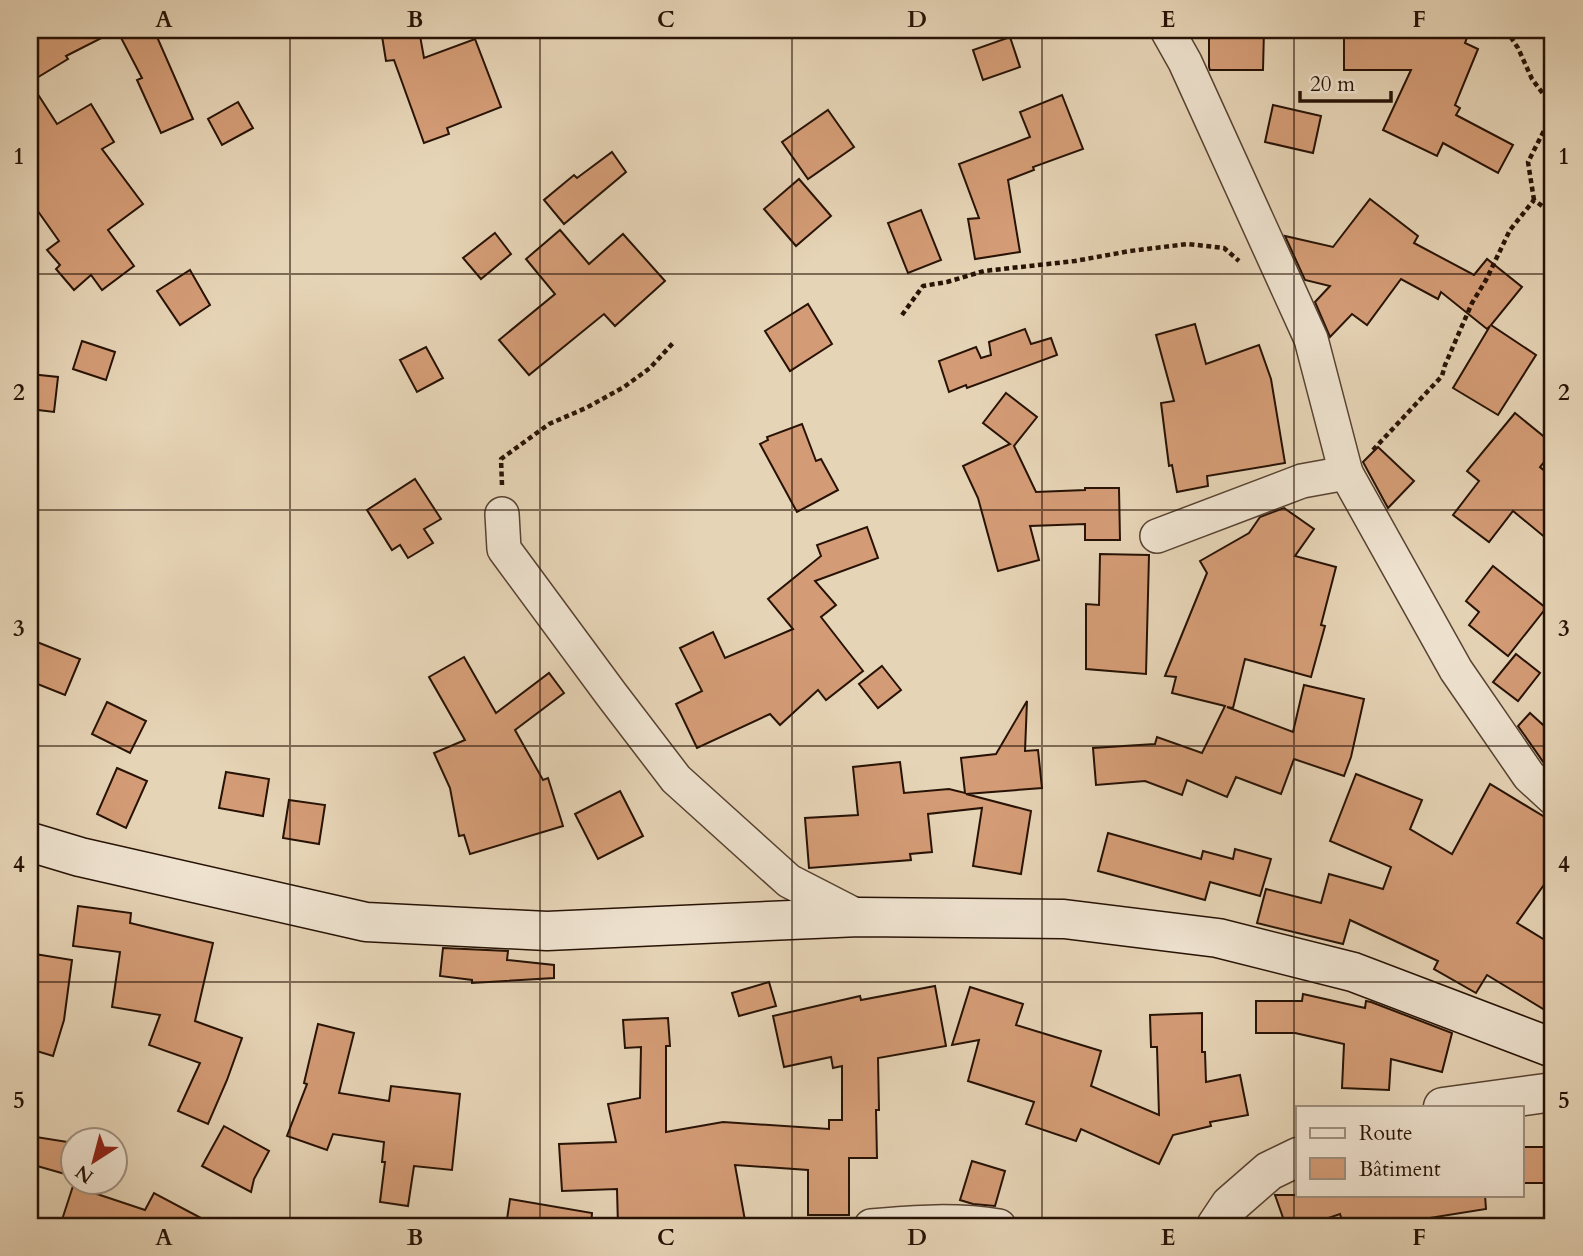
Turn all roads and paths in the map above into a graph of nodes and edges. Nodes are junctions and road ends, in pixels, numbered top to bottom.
1 (1167, 30) edge
2 (1506, 30) edge
3 (1553, 107) edge
4 (1553, 113) edge
5 (1534, 200) junction
6 (1553, 214) edge
7 (1243, 264) dead end
8 (902, 315) dead end
9 (673, 343) dead end
10 (1346, 473) junction
11 (502, 514) joint
12 (1157, 536) dead end
13 (1553, 798) edge
14 (30, 842) edge
15 (859, 917) junction
16 (1553, 1048) edge
17 (1553, 1092) edge
18 (1450, 1106) edge
19 (1296, 1158) edge
20 (871, 1226) edge
21 (999, 1226) edge
22 (1216, 1226) edge

1 - 10 street
2 - 3 path
4 - 5 path
5 - 6 path
5 - 10 path
7 - 8 path
9 - 11 path
10 - 12 street
10 - 13 street
11 - 15 street
14 - 15 main road
15 - 16 main road
17 - 18 main road
19 - 22 main road
20 - 21 street

